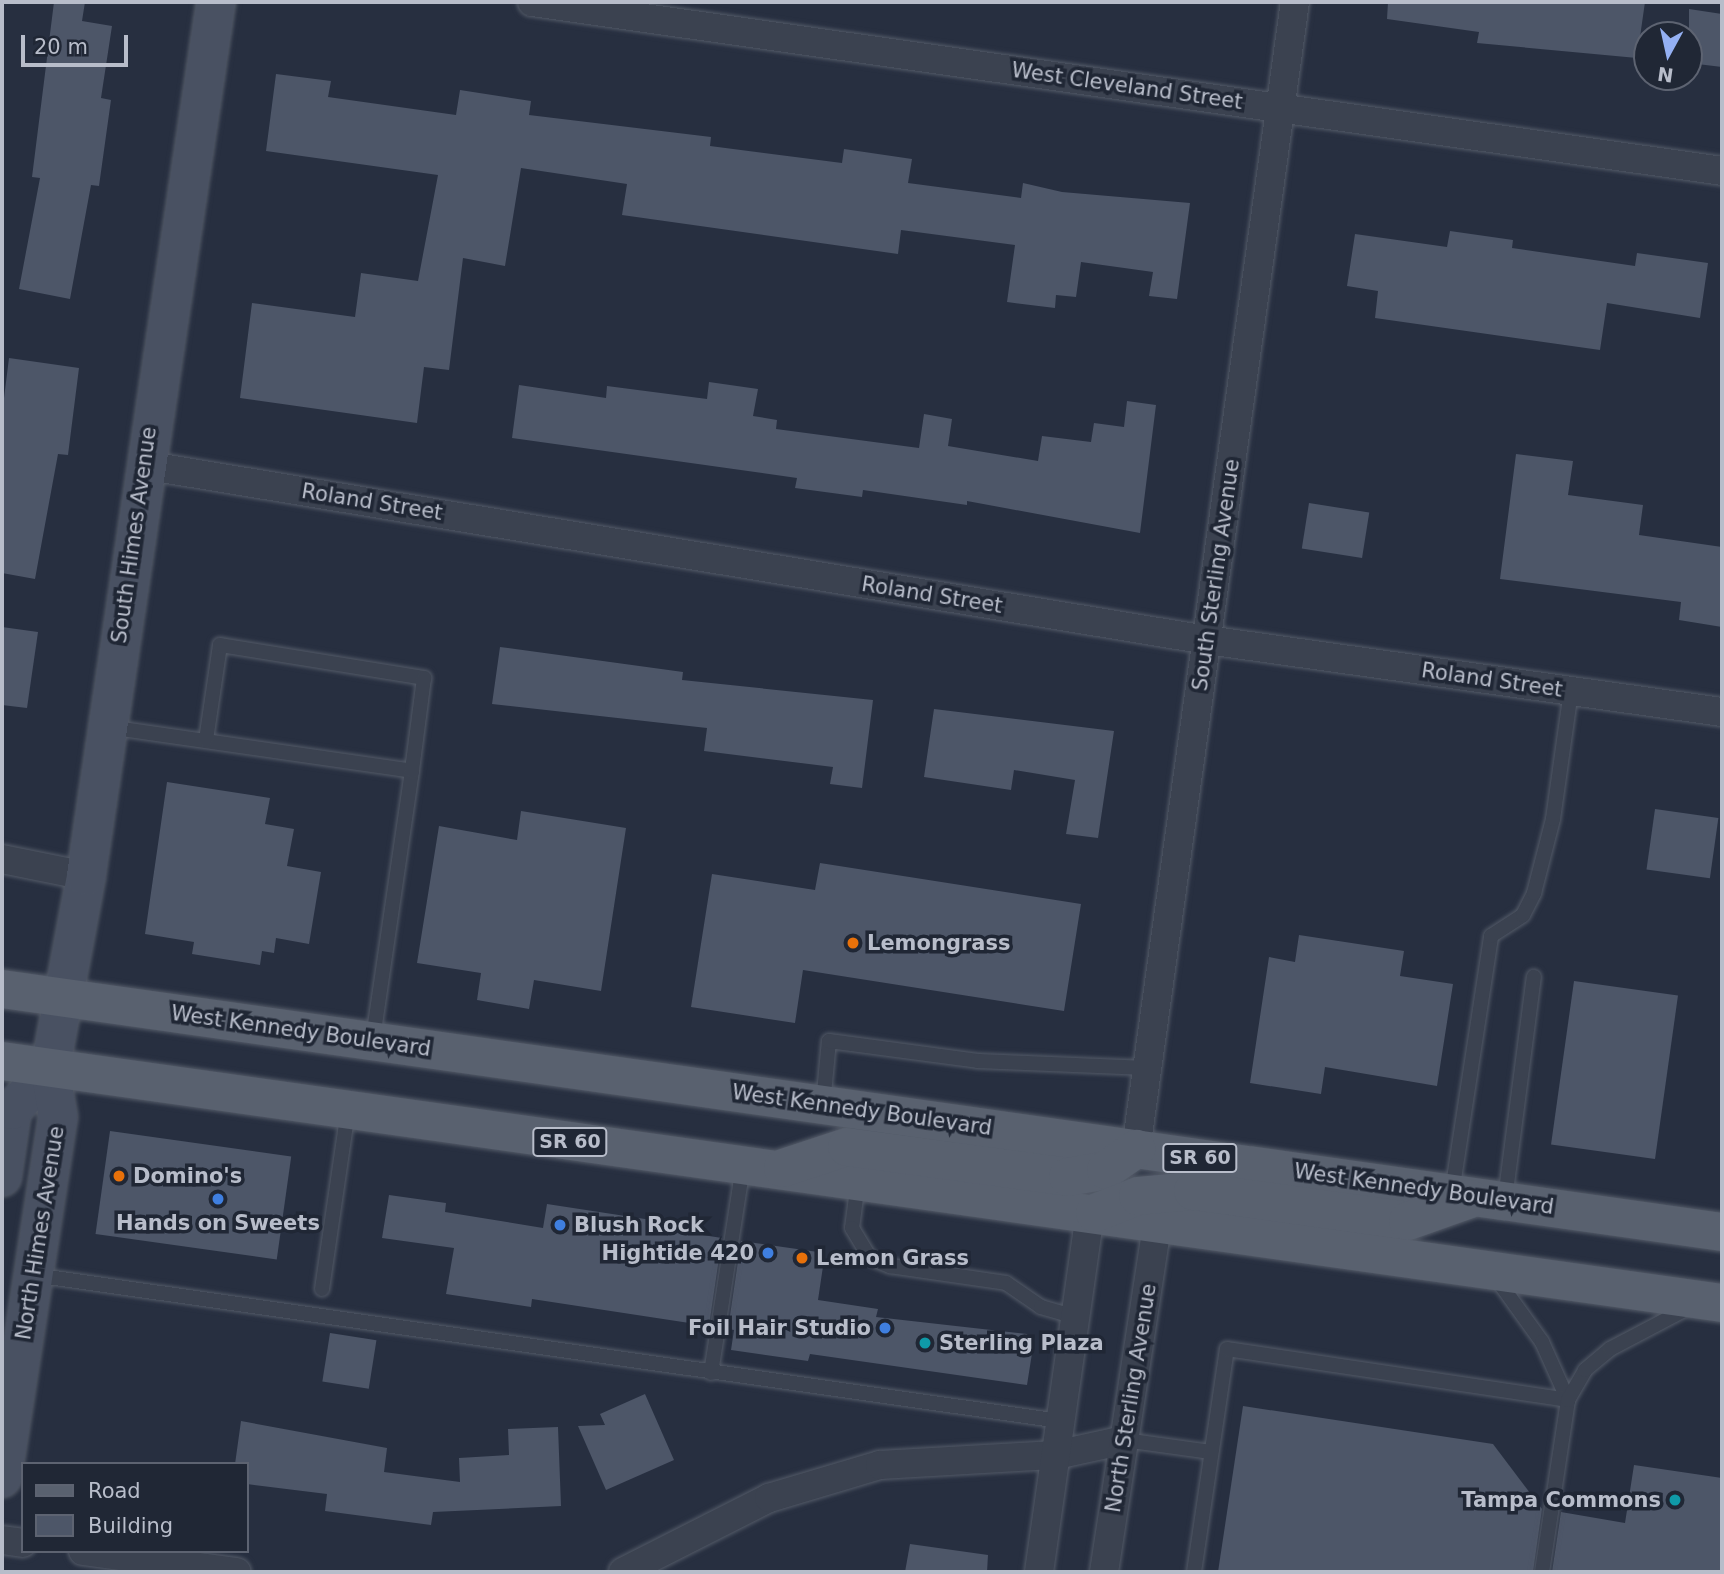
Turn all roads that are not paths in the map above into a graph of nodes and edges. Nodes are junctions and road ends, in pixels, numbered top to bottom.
1 (216, 2) edge
2 (532, 2) edge
3 (1295, 2) edge
4 (1279, 108) junction
5 (1722, 171) edge
6 (144, 465) junction
7 (1207, 640) junction
8 (1572, 691) junction
9 (1722, 712) edge
10 (107, 727) junction
11 (206, 740) junction
12 (412, 771) junction
13 (2, 859) edge
14 (86, 876) junction
15 (1534, 977) dead end
16 (2, 989) edge
17 (63, 998) junction
18 (373, 1041) junction
19 (2, 1061) edge
20 (1147, 1068) junction
21 (50, 1069) junction
22 (823, 1105) junction
23 (348, 1110) junction
24 (1136, 1149) junction
25 (759, 1168) junction
26 (2, 1177) edge
27 (858, 1182) junction
28 (1478, 1197) junction
29 (1090, 1215) junction
30 (1157, 1224) junction
31 (1722, 1232) edge
32 (1492, 1271) junction
33 (33, 1275) junction
34 (322, 1289) dead end
35 (1713, 1302) edge
36 (1076, 1317) junction
37 (710, 1373) junction
38 (1568, 1400) junction
39 (1060, 1421) junction
40 (1124, 1440) junction
41 (1211, 1452) junction
42 (1056, 1455) junction
43 (2, 1478) edge
44 (2, 1540) edge
45 (21, 1543) edge
46 (98, 1553) edge
47 (237, 1572) edge
48 (623, 1572) edge
49 (1039, 1572) edge
50 (1104, 1572) edge
51 (1194, 1572) edge
52 (1542, 1572) edge

1 - 6 street, South Himes Avenue
2 - 4 street, West Cleveland Street
3 - 4 street, South Sterling Avenue
4 - 5 street, West Cleveland Street
4 - 7 street, South Sterling Avenue
6 - 7 street, Roland Street
6 - 10 street, South Himes Avenue
7 - 8 street, Roland Street
7 - 20 street, South Sterling Avenue
8 - 9 street, Roland Street
8 - 28 lane
10 - 11 lane
10 - 14 street, South Himes Avenue
11 - 12 lane
11 - 12 lane
12 - 18 lane
13 - 14 street
14 - 17 street, South Himes Avenue
15 - 28 lane
16 - 17 main road, West Kennedy Boulevard / SR 60
17 - 18 main road, West Kennedy Boulevard / SR 60
17 - 21 street, South Himes Avenue
18 - 22 main road, West Kennedy Boulevard / SR 60
19 - 21 main road, SR 60
20 - 22 lane
20 - 24 street, South Sterling Avenue
21 - 23 main road, SR 60
21 - 26 street
21 - 33 street, North Himes Avenue
22 - 24 main road, West Kennedy Boulevard / SR 60
23 - 25 main road, SR 60
23 - 34 lane
24 - 25 main road
24 - 28 main road, West Kennedy Boulevard / SR 60
25 - 27 main road, SR 60
25 - 37 lane
27 - 29 main road, SR 60
27 - 36 lane
28 - 29 main road
28 - 31 main road, West Kennedy Boulevard / SR 60
29 - 30 main road, SR 60
29 - 36 street
30 - 32 main road, SR 60
30 - 40 street, North Sterling Avenue
32 - 35 main road, SR 60
32 - 38 lane
33 - 37 lane
33 - 43 street, North Himes Avenue
35 - 38 lane
36 - 39 street
37 - 39 lane
38 - 41 lane
38 - 52 lane
39 - 42 street
40 - 41 lane
40 - 42 street
40 - 50 street, North Sterling Avenue
41 - 51 lane
42 - 48 street
42 - 49 street
44 - 45 street
46 - 47 street

